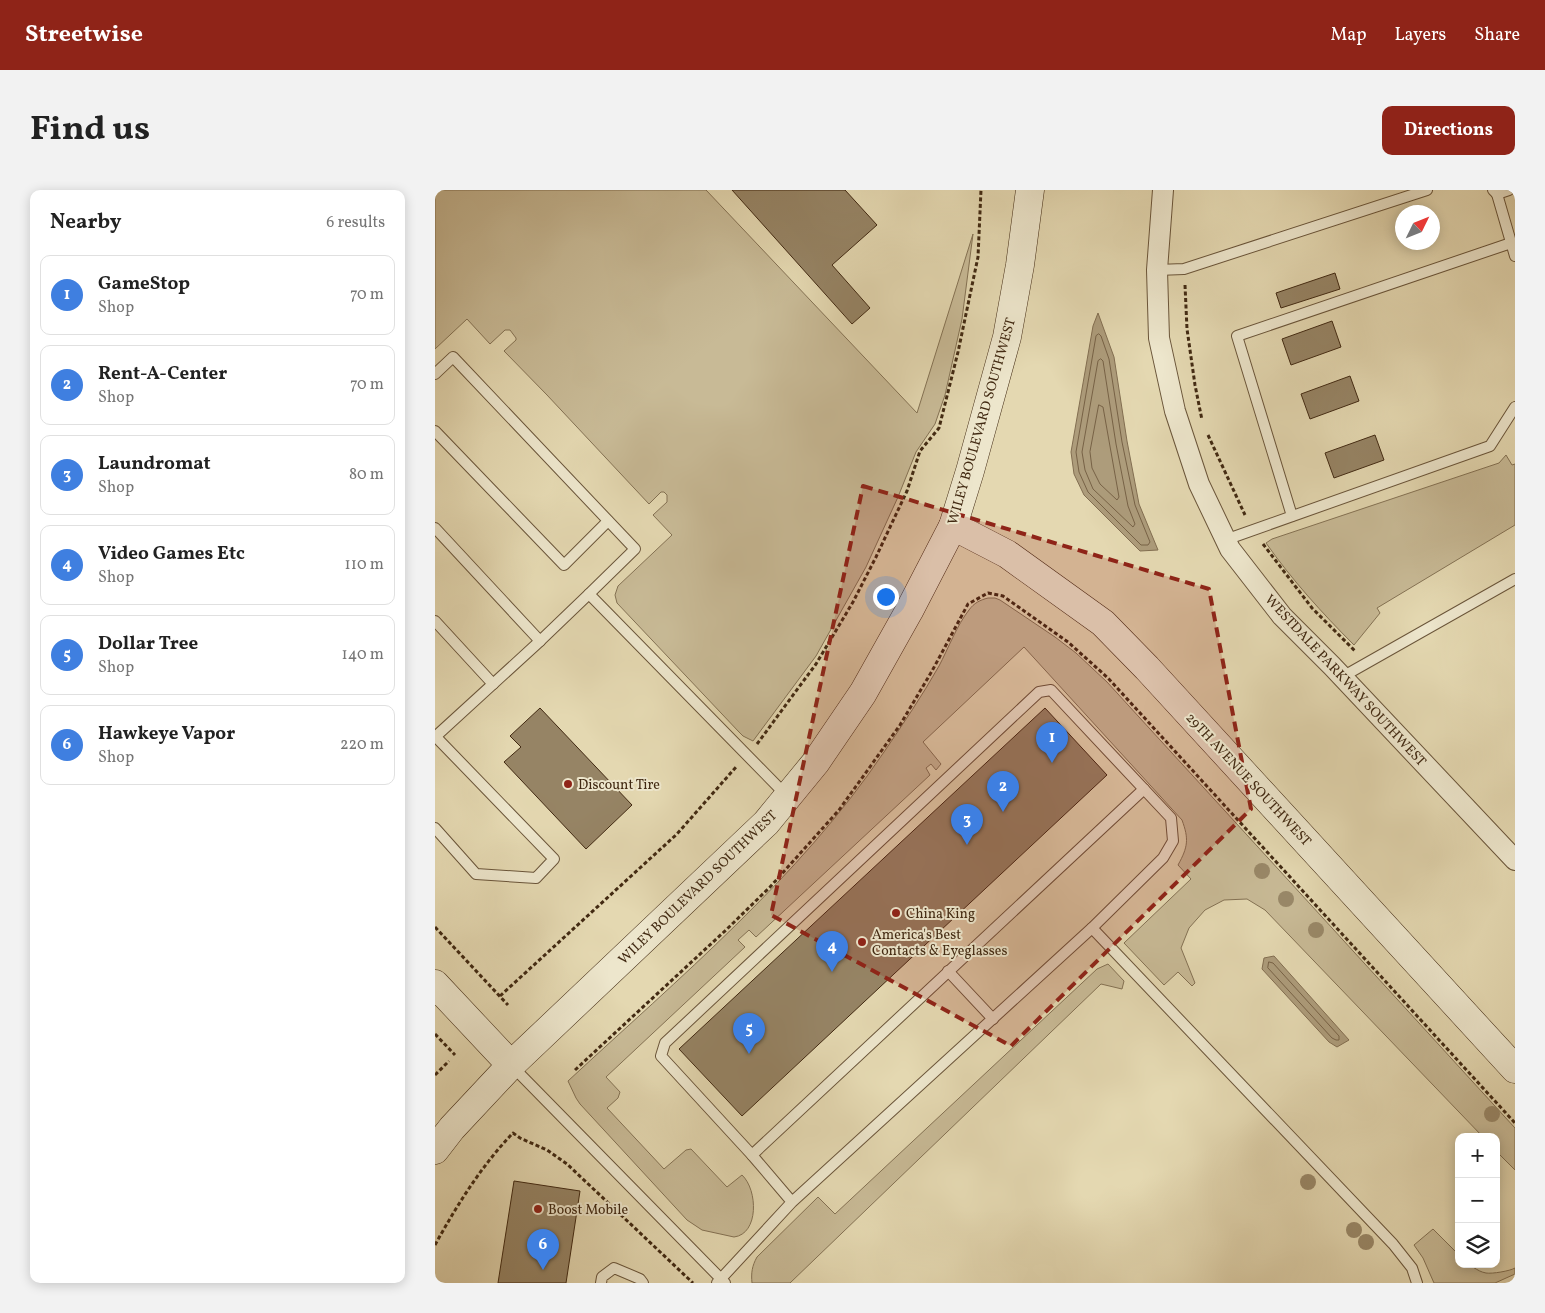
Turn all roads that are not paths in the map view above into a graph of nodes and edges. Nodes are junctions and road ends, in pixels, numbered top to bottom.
1 (1030, 190) edge
2 (1163, 190) edge
3 (1427, 190) edge
4 (1509, 190) edge
5 (1495, 192) edge
6 (1406, 193) edge
7 (1511, 243) junction
8 (1515, 256) edge
9 (1157, 270) junction
10 (435, 374) edge
11 (1515, 407) edge
12 (435, 430) edge
13 (1292, 516) junction
14 (608, 521) junction
15 (953, 526) junction
16 (435, 528) edge
17 (1225, 540) junction
18 (1515, 579) edge
19 (589, 594) junction
20 (435, 621) edge
21 (540, 641) junction
22 (1342, 677) junction
23 (493, 684) junction
24 (435, 736) edge
25 (1143, 789) junction
26 (788, 796) junction
27 (435, 828) edge
28 (1515, 860) edge
29 (1092, 928) junction
30 (948, 971) junction
31 (435, 984) edge
32 (993, 1018) junction
33 (511, 1065) junction
34 (1515, 1069) edge
35 (435, 1150) edge
36 (752, 1155) junction
37 (792, 1202) junction
38 (721, 1282) edge
39 (601, 1283) edge
40 (643, 1283) edge
41 (1417, 1283) edge

1 - 15 street, WILEY BOULEVARD SOUTHWEST
2 - 9 street, WESTDALE PARKWAY SOUTHWEST
3 - 6 lane
4 - 5 lane
5 - 7 lane
6 - 9 lane
7 - 8 lane
7 - 13 lane
9 - 17 street, WESTDALE PARKWAY SOUTHWEST
10 - 14 lane
11 - 13 lane
12 - 14 lane
13 - 17 lane
14 - 19 lane
15 - 26 street, WILEY BOULEVARD SOUTHWEST
15 - 34 street, 29TH AVENUE SOUTHWEST
16 - 21 lane
17 - 22 street, WESTDALE PARKWAY SOUTHWEST
18 - 22 lane
19 - 21 lane
19 - 26 lane
20 - 23 lane
21 - 23 lane
22 - 28 street, WESTDALE PARKWAY SOUTHWEST
23 - 24 lane
24 - 27 lane
25 - 29 lane
25 - 30 lane
25 - 36 lane
26 - 33 street, WILEY BOULEVARD SOUTHWEST
29 - 32 lane
29 - 41 lane
30 - 32 lane
30 - 36 lane
31 - 33 street
32 - 37 lane
33 - 35 street, WILEY BOULEVARD SOUTHWEST
33 - 38 lane
36 - 37 lane
37 - 38 lane
39 - 40 lane

